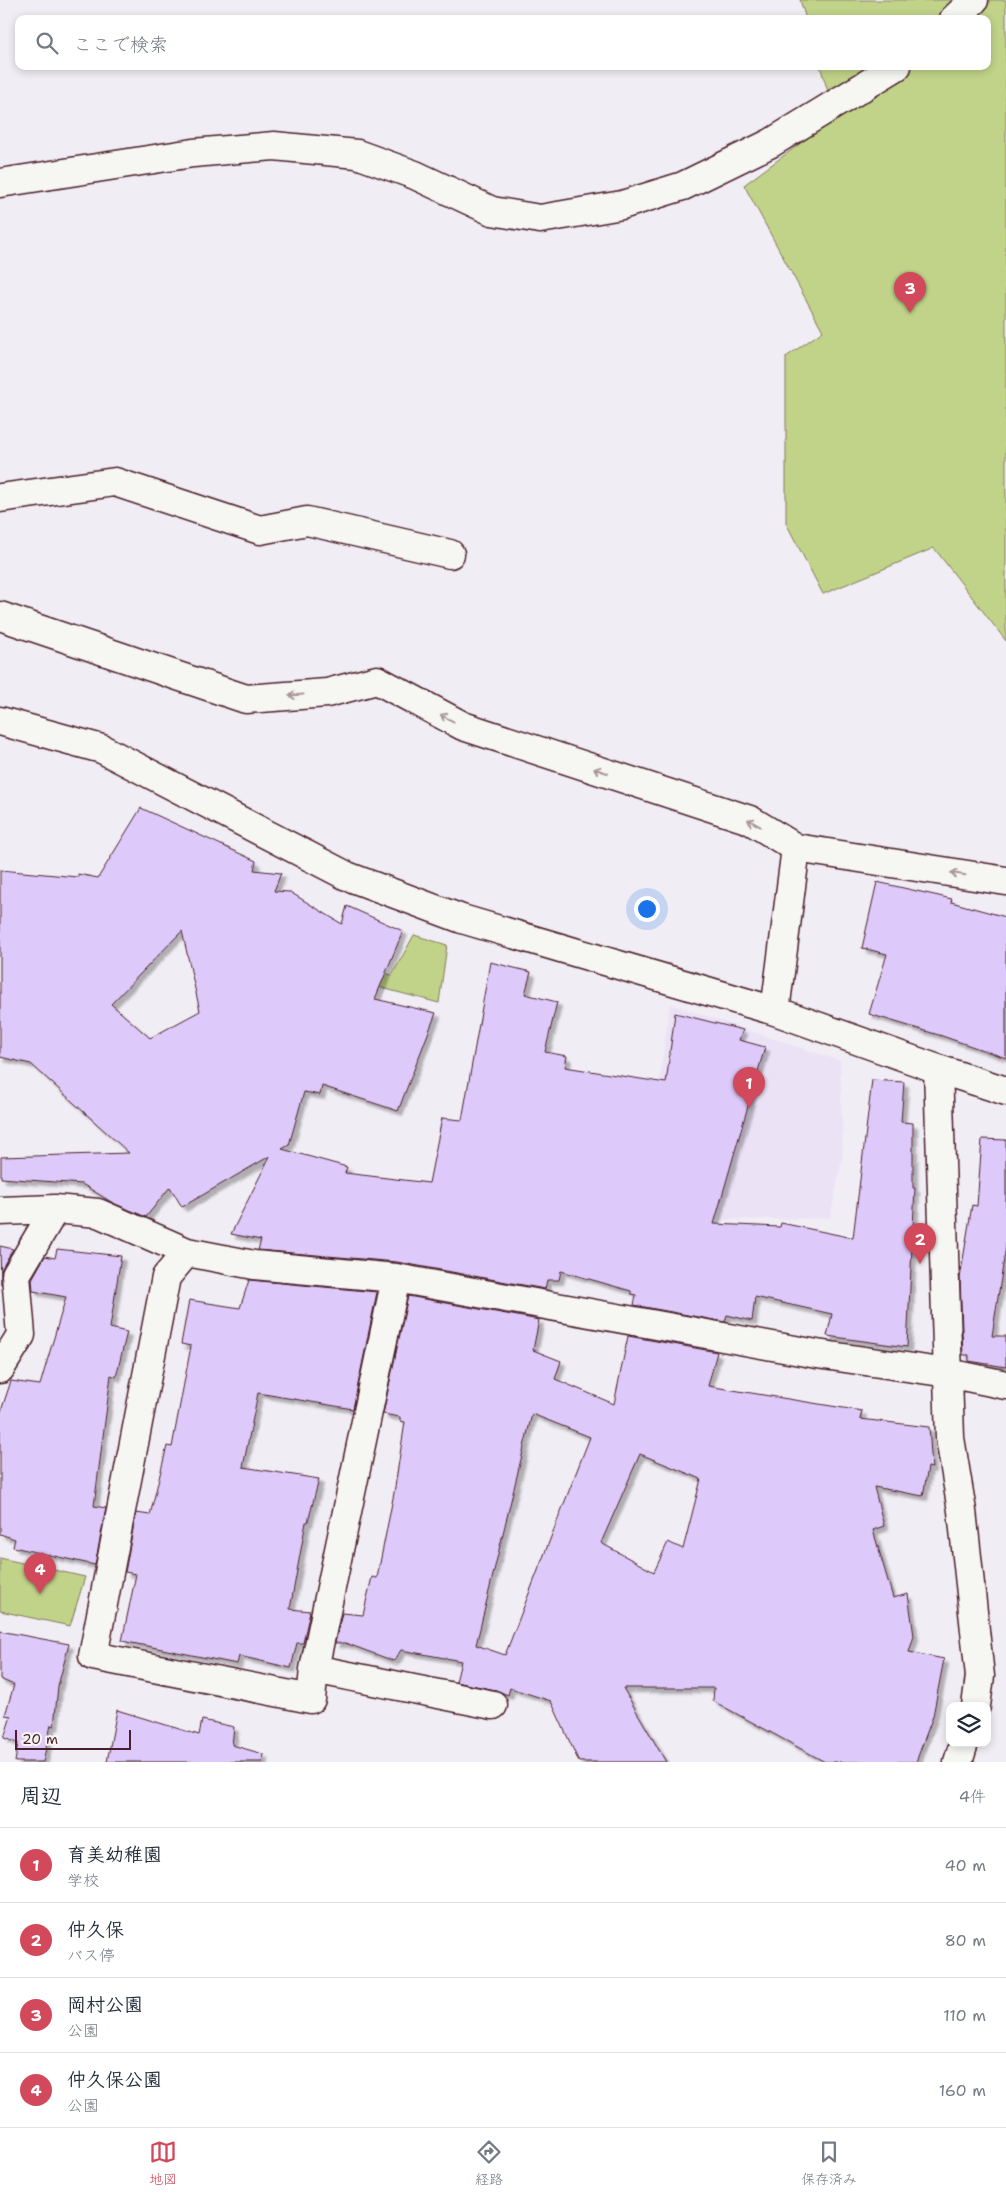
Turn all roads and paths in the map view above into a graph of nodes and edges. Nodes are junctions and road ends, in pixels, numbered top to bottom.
1 (974, 0) edge
2 (958, 15) edge
3 (890, 70) edge
4 (0, 183) edge
5 (0, 498) edge
6 (450, 554) dead end
7 (0, 616) edge
8 (0, 721) edge
9 (796, 848) junction
10 (1006, 881) edge
11 (775, 1011) junction
12 (938, 1069) junction
13 (1006, 1091) edge
14 (55, 1208) junction
15 (0, 1211) edge
16 (187, 1252) junction
17 (396, 1278) junction
18 (0, 1369) edge
19 (948, 1373) junction
20 (1006, 1385) edge
21 (314, 1670) junction
22 (977, 1702) edge
23 (493, 1705) dead end
24 (963, 1747) edge
25 (958, 1762) edge

1 - 2 street
3 - 4 street
5 - 6 street
9 -> 7 street
8 - 11 street
10 -> 9 street
9 - 11 street
11 - 12 street
12 - 13 street
12 - 19 street
14 - 15 street
14 - 16 street
14 - 18 street
16 - 17 street
16 - 21 street
17 - 19 street
17 - 21 street
19 - 20 street
19 - 22 street
21 - 23 street
24 - 25 street

